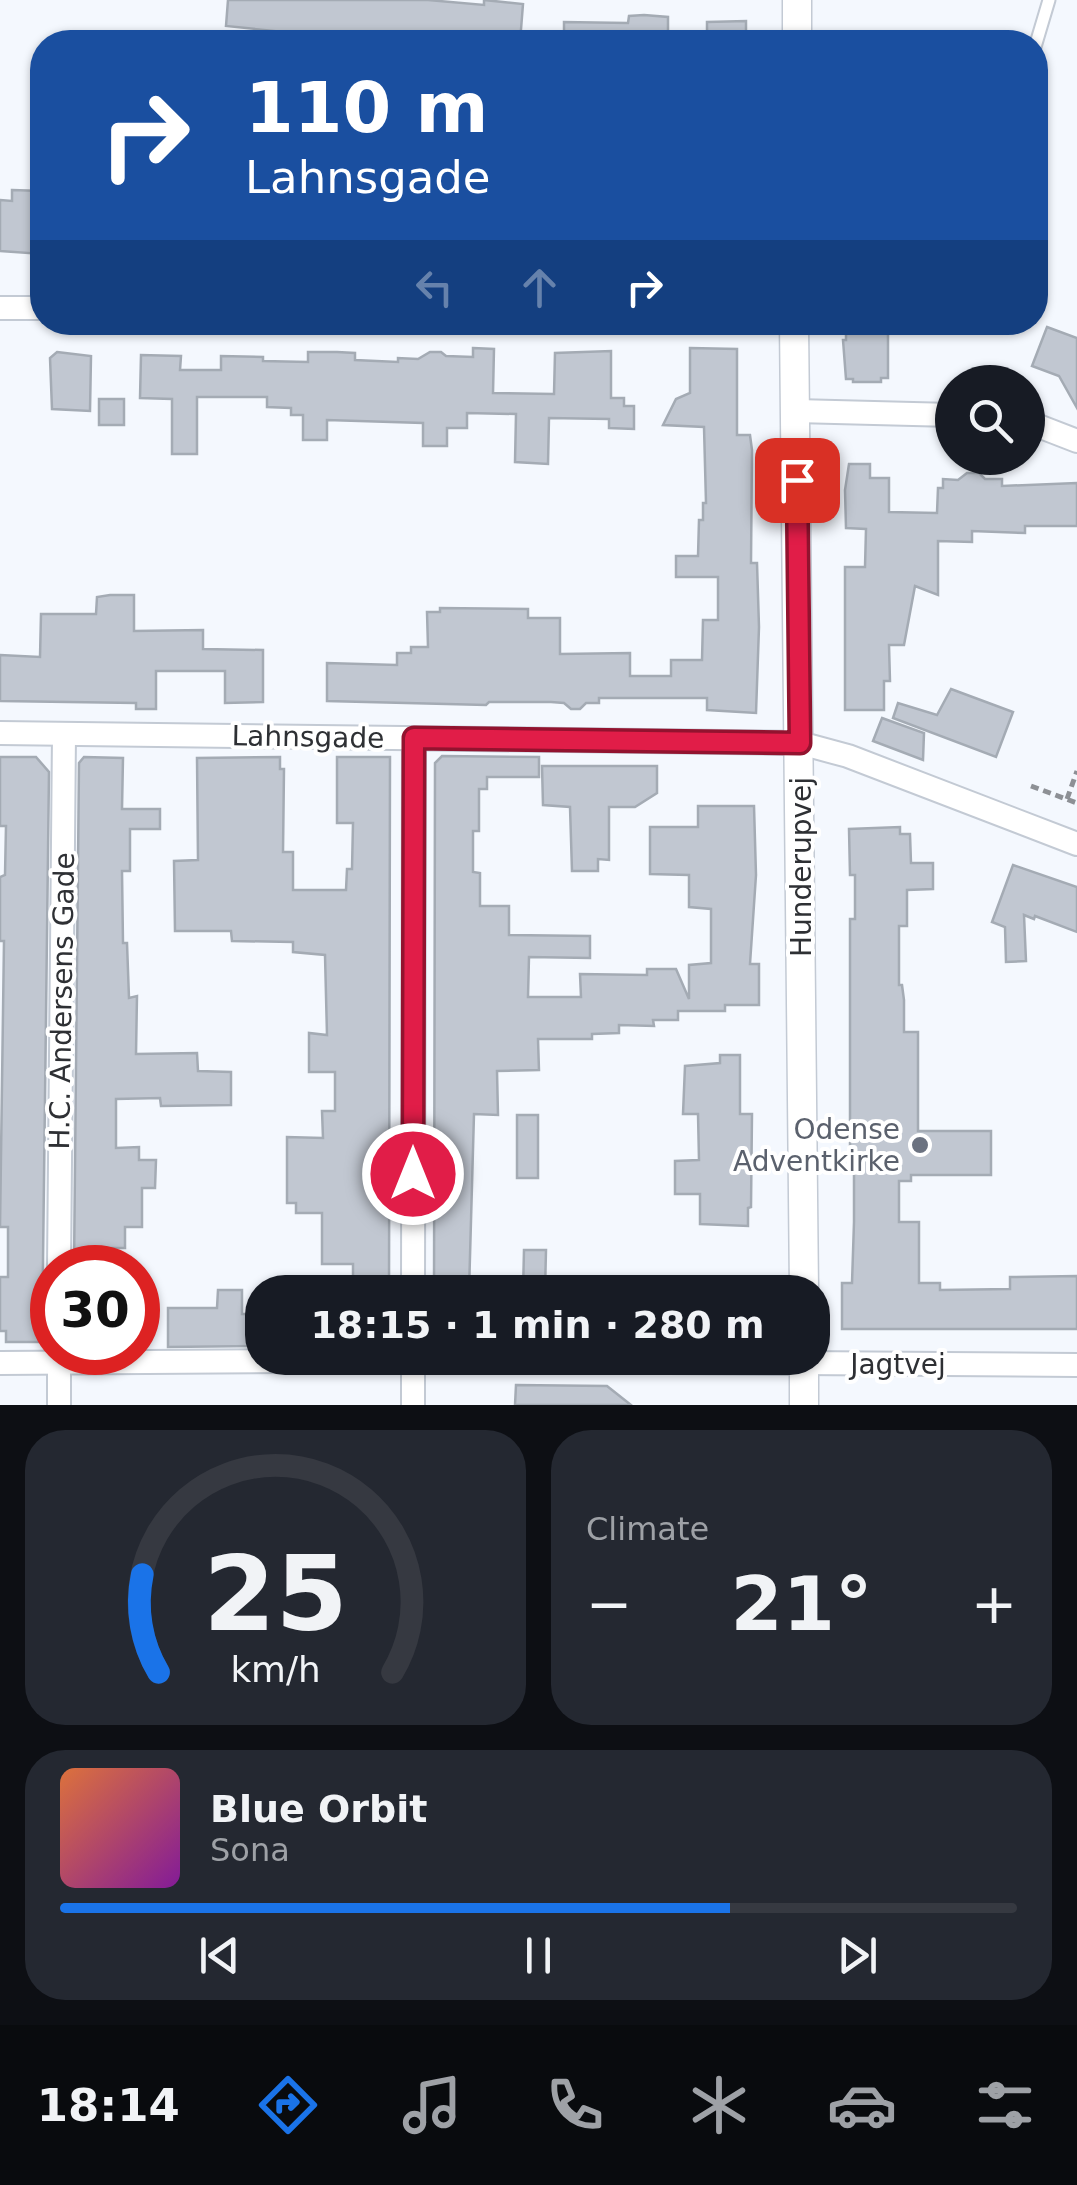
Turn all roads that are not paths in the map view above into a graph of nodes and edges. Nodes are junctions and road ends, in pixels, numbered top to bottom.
1 (797, 0) edge
2 (1049, 0) edge
3 (797, 30) edge
4 (1040, 30) edge
5 (0, 308) edge
6 (30, 308) edge
7 (794, 335) edge
8 (796, 411) junction
9 (935, 415) edge
10 (1045, 428) edge
11 (1077, 440) edge
12 (0, 733) edge
13 (64, 734) junction
14 (414, 738) junction
15 (800, 743) junction
16 (1077, 844) edge
17 (60, 1245) edge
18 (413, 1275) edge
19 (804, 1275) edge
20 (160, 1358) edge
21 (245, 1359) edge
22 (30, 1360) edge
23 (830, 1360) edge
24 (0, 1363) edge
25 (1077, 1365) edge
26 (59, 1375) edge
27 (413, 1375) edge
28 (804, 1375) edge
29 (59, 1405) edge
30 (413, 1405) edge
31 (804, 1405) edge

1 - 3 street
2 - 4 lane
5 - 6 street
7 - 8 street, Hunderupvej
8 - 9 street
8 - 15 street, Hunderupvej
10 - 11 street
12 - 13 street, Lahnsgade
13 - 14 street, Lahnsgade
13 - 17 street, H.C. Andersens Gade
14 - 15 street, Lahnsgade
14 - 18 street
15 - 16 street, Lahnsgade
15 - 19 street, Hunderupvej
20 - 21 street, Jagtvej
22 - 24 street, Jagtvej
23 - 25 street, Jagtvej
26 - 29 street
27 - 30 street
28 - 31 street

